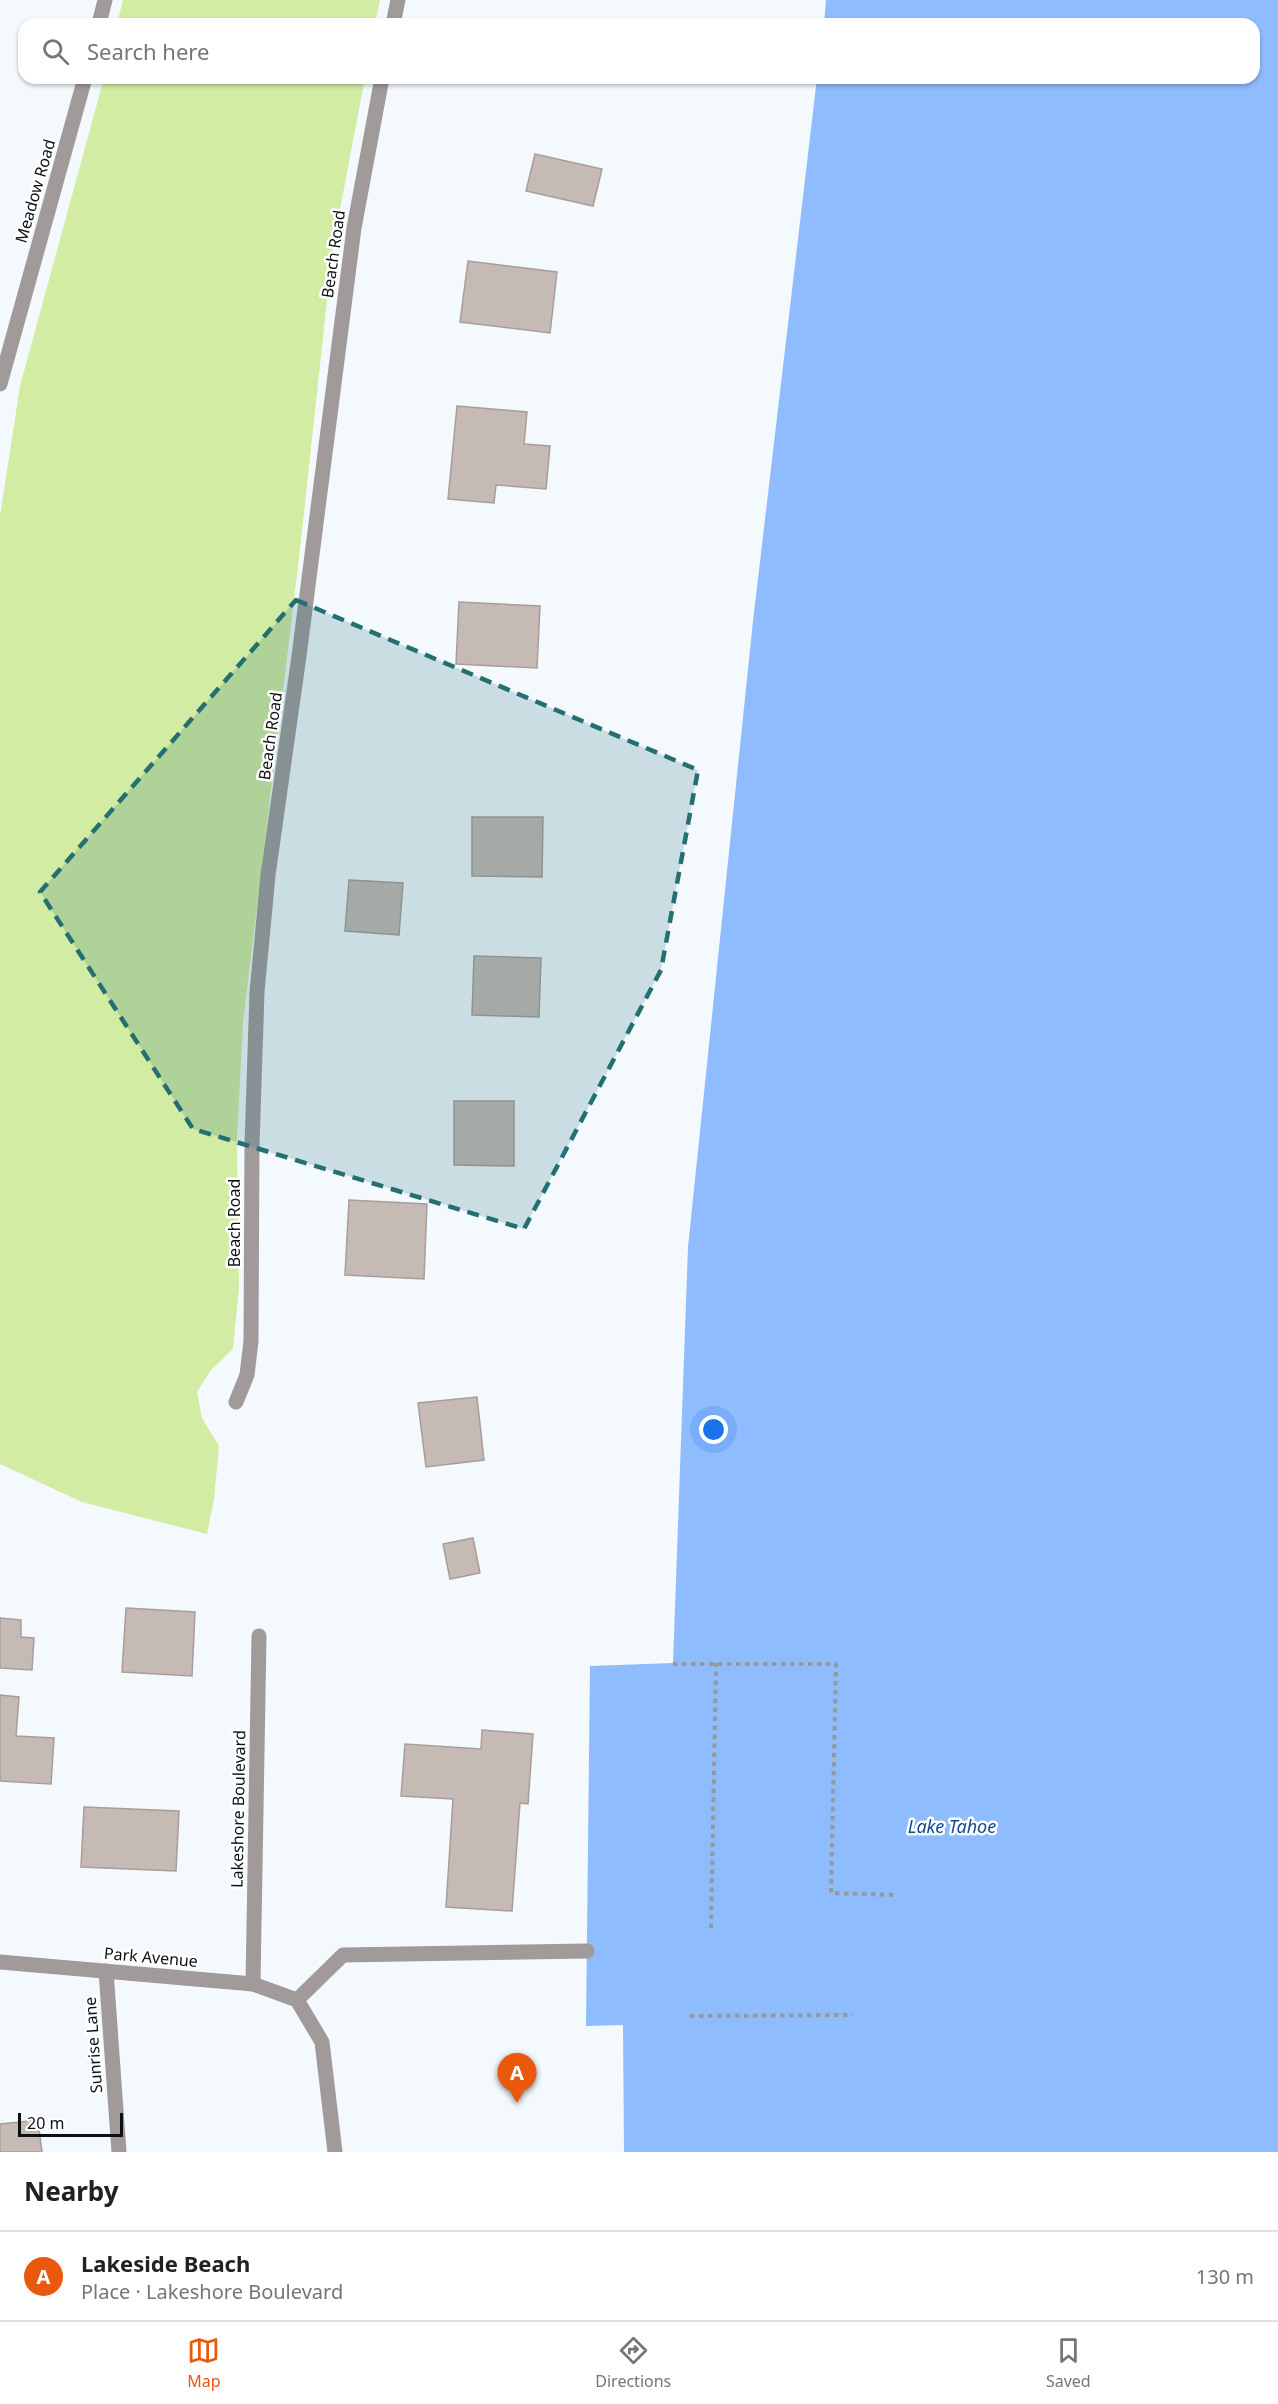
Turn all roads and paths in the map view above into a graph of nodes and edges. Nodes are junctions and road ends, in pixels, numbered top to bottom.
1 (105, 0) edge
2 (398, 0) edge
3 (100, 18) edge
4 (394, 18) edge
5 (83, 84) edge
6 (381, 84) edge
7 (0, 384) edge
8 (236, 1402) dead end
9 (259, 1636) dead end
10 (716, 1663) junction
11 (673, 1664) dead end
12 (895, 1894) dead end
13 (711, 1928) dead end
14 (587, 1951) dead end
15 (0, 1962) edge
16 (106, 1971) junction
17 (253, 1984) junction
18 (297, 2000) junction
19 (853, 2015) dead end
20 (690, 2016) dead end
21 (119, 2152) edge
22 (335, 2152) edge

1 - 3 street
2 - 4 street
5 - 7 street, Meadow Road
6 - 8 street, Beach Road
9 - 17 street, Lakeshore Boulevard
10 - 11 path
10 - 12 path
10 - 13 path
14 - 18 street
15 - 16 street, Park Avenue
16 - 17 street, Park Avenue
16 - 21 street, Sunrise Lane
17 - 18 street, Park Avenue
18 - 22 street
19 - 20 path

